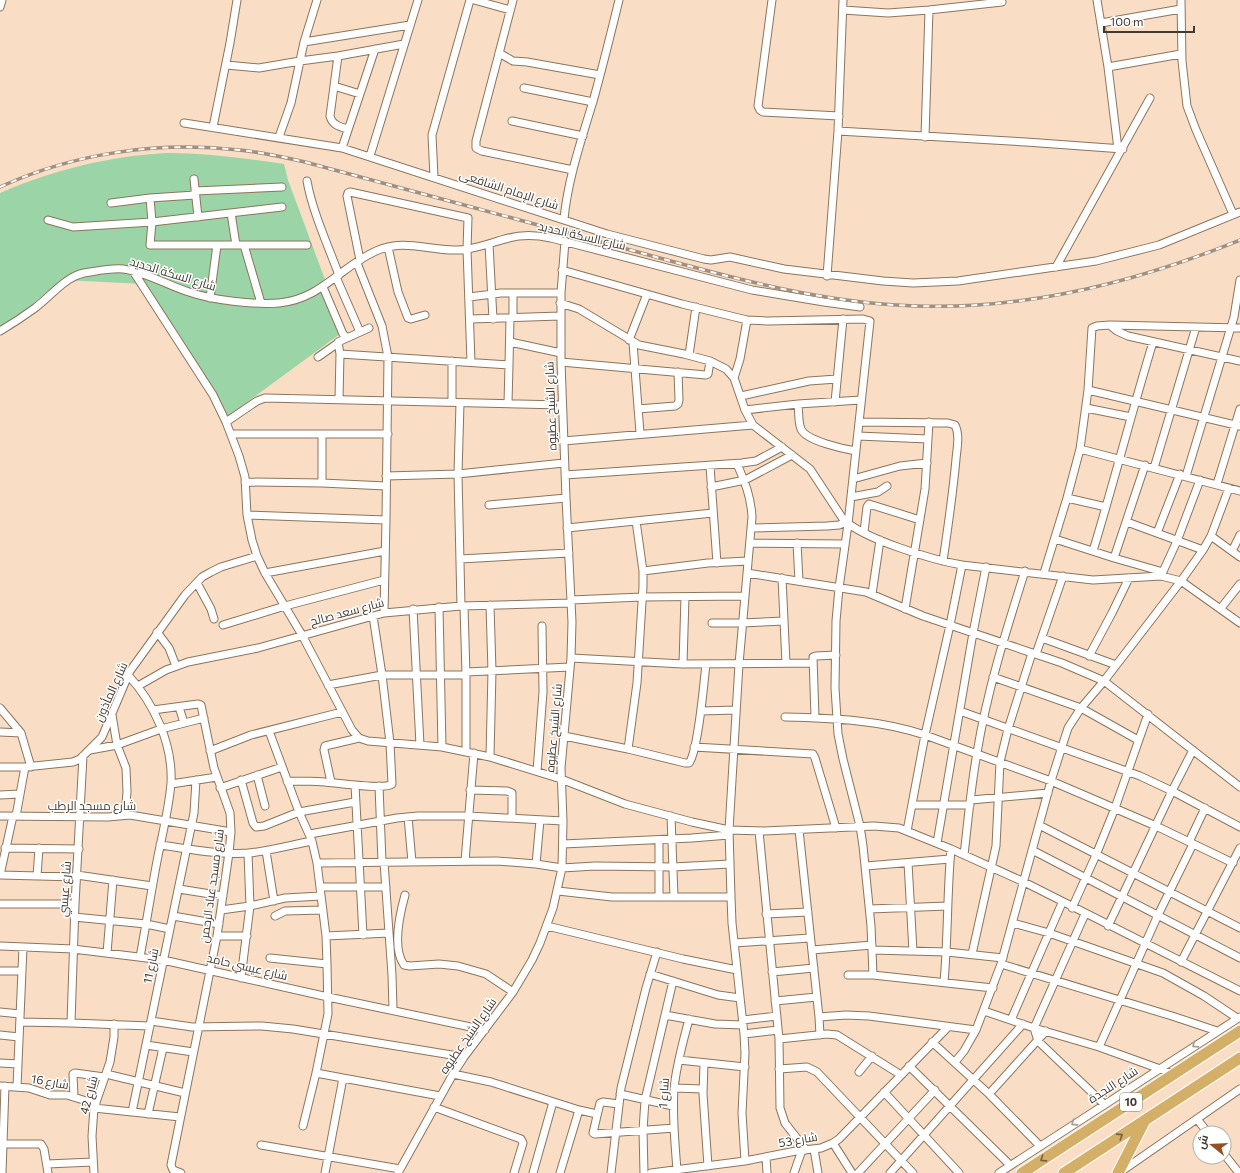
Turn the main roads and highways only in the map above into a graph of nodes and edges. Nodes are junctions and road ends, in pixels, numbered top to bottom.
1 (1240, 1031) edge
2 (1240, 1058) edge
3 (1146, 1119) junction
4 (1022, 1173) edge
5 (1064, 1173) edge
6 (1119, 1173) edge

1 -> 4 main road, 10
2 - 3 main road, 10
5 -> 3 main road, 10
3 - 6 main road

